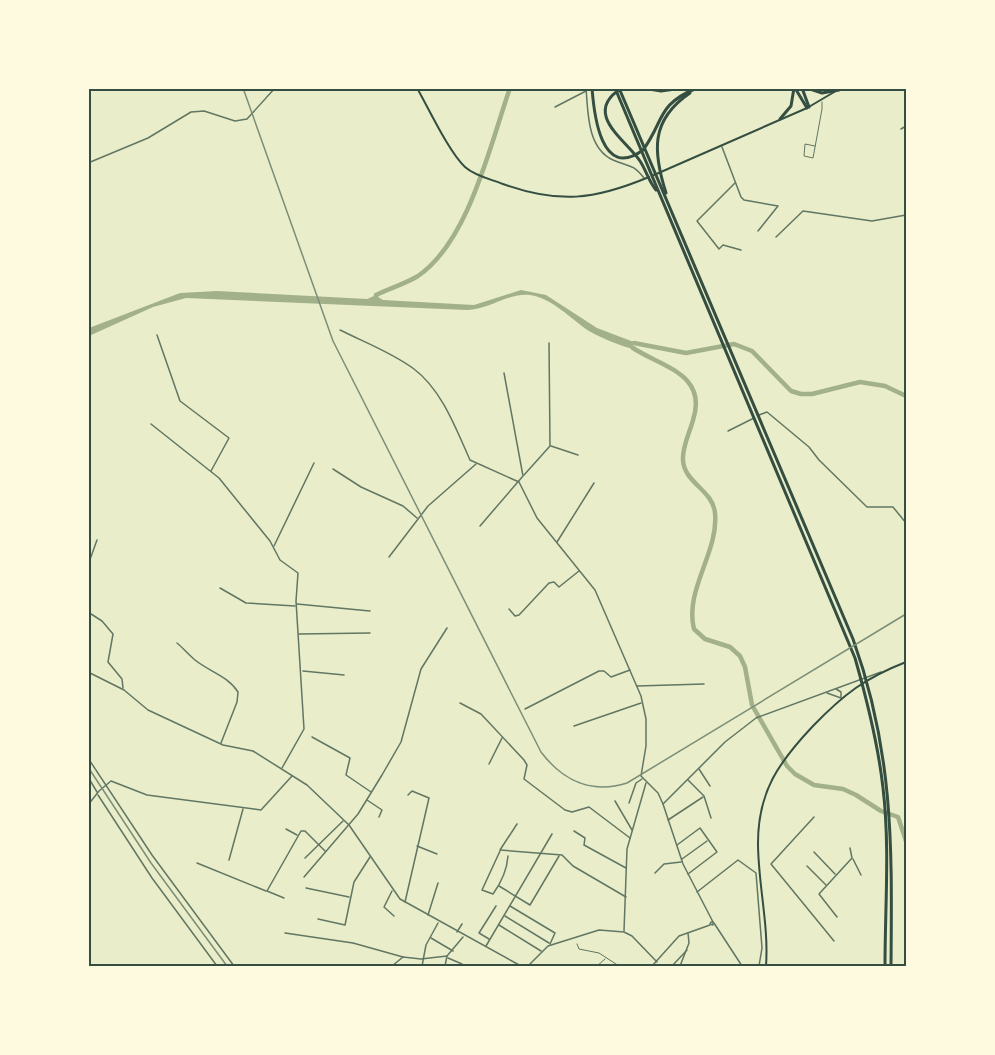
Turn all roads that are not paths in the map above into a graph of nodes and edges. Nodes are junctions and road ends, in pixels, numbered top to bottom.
1 (275, 88) edge
2 (417, 88) edge
3 (592, 88) edge
4 (619, 88) edge
5 (643, 88) edge
6 (683, 88) edge
7 (697, 88) edge
8 (794, 88) edge
9 (802, 88) edge
10 (807, 88) edge
11 (840, 89) edge
12 (586, 90) edge
13 (822, 100) junction
14 (555, 107) dead end
15 (808, 108) junction
16 (780, 120) junction
17 (906, 126) edge
18 (901, 129) dead end
19 (722, 146) junction
20 (815, 146) junction
21 (88, 163) edge
22 (644, 179) junction
23 (735, 182) junction
24 (657, 191) junction
25 (672, 212) junction
26 (906, 215) edge
27 (758, 231) dead end
28 (776, 237) dead end
29 (741, 250) dead end
30 (340, 330) dead end
31 (157, 335) dead end
32 (549, 343) dead end
33 (504, 373) dead end
34 (151, 424) dead end
35 (729, 431) dead end
36 (550, 446) junction
37 (578, 455) dead end
38 (314, 463) dead end
39 (477, 464) junction
40 (333, 469) dead end
41 (212, 471) junction
42 (523, 476) junction
43 (519, 482) junction
44 (594, 483) dead end
45 (418, 518) junction
46 (906, 523) edge
47 (480, 526) dead end
48 (98, 540) dead end
49 (556, 543) junction
50 (274, 547) junction
51 (389, 557) dead end
52 (88, 565) edge
53 (580, 571) junction
54 (219, 588) dead end
55 (296, 605) junction
56 (509, 609) dead end
57 (370, 611) dead end
58 (88, 612) edge
59 (447, 628) dead end
60 (370, 633) dead end
61 (298, 634) junction
62 (177, 643) dead end
63 (906, 662) edge
64 (631, 670) junction
65 (885, 670) junction
66 (302, 671) junction
67 (88, 672) edge
68 (344, 675) dead end
69 (705, 684) dead end
70 (638, 686) junction
71 (834, 688) junction
72 (123, 689) junction
73 (827, 693) dead end
74 (841, 698) junction
75 (460, 703) dead end
76 (643, 703) junction
77 (525, 709) dead end
78 (574, 726) dead end
79 (312, 737) dead end
80 (502, 737) junction
81 (221, 744) junction
82 (88, 758) edge
83 (489, 764) dead end
84 (699, 768) junction
85 (282, 769) junction
86 (293, 776) junction
87 (88, 777) edge
88 (642, 777) junction
89 (688, 780) junction
90 (646, 783) junction
91 (105, 784) junction
92 (710, 786) dead end
93 (372, 792) junction
94 (97, 793) junction
95 (408, 795) dead end
96 (704, 796) junction
97 (367, 800) junction
98 (615, 801) dead end
99 (629, 804) dead end
100 (663, 804) junction
101 (88, 805) edge
102 (244, 808) junction
103 (379, 817) dead end
104 (814, 817) dead end
105 (711, 818) dead end
106 (344, 820) junction
107 (668, 820) junction
108 (517, 824) dead end
109 (349, 825) junction
110 (286, 829) dead end
111 (632, 830) junction
112 (574, 831) dead end
113 (552, 834) dead end
114 (298, 836) junction
115 (630, 838) junction
116 (708, 840) junction
117 (319, 845) junction
118 (416, 846) junction
119 (676, 846) junction
120 (850, 848) dead end
121 (500, 850) junction
122 (326, 852) junction
123 (814, 852) dead end
124 (437, 854) dead end
125 (540, 855) junction
126 (560, 855) junction
127 (370, 856) junction
128 (508, 856) dead end
129 (305, 858) dead end
130 (852, 858) junction
131 (229, 860) dead end
132 (681, 861) junction
133 (197, 863) dead end
134 (807, 866) dead end
135 (626, 868) junction
136 (655, 873) dead end
137 (687, 874) junction
138 (836, 874) junction
139 (861, 875) dead end
140 (304, 877) dead end
141 (438, 883) dead end
142 (498, 885) junction
143 (826, 886) junction
144 (306, 888) dead end
145 (393, 890) junction
146 (267, 891) junction
147 (696, 893) junction
148 (516, 896) junction
149 (350, 897) junction
150 (626, 897) junction
151 (284, 898) dead end
152 (405, 903) junction
153 (496, 906) dead end
154 (510, 906) junction
155 (504, 915) junction
156 (394, 916) dead end
157 (428, 916) junction
158 (837, 917) dead end
159 (318, 919) dead end
160 (439, 922) junction
161 (462, 924) dead end
162 (498, 924) junction
163 (712, 924) junction
164 (456, 932) junction
165 (624, 932) junction
166 (285, 933) dead end
167 (687, 933) junction
168 (463, 936) junction
169 (430, 937) junction
170 (489, 940) junction
171 (834, 941) dead end
172 (577, 944) dead end
173 (551, 945) junction
174 (485, 947) junction
175 (687, 950) junction
176 (453, 951) junction
177 (543, 952) junction
178 (403, 957) junction
179 (447, 957) junction
180 (606, 957) junction
181 (424, 958) junction
182 (657, 962) junction
183 (462, 964) dead end
184 (217, 966) edge
185 (234, 966) edge
186 (393, 966) edge
187 (422, 966) edge
188 (445, 966) edge
189 (520, 966) edge
190 (528, 966) edge
191 (597, 966) edge
192 (619, 966) edge
193 (652, 966) edge
194 (672, 966) edge
195 (680, 966) edge
196 (742, 966) edge
197 (759, 966) edge
198 (766, 966) edge
199 (885, 966) edge
200 (891, 966) edge

1 - 21 street
2 - 22 main road
3 - 7 highway
4 - 24 highway
4 - 24 highway
4 - 25 highway
5 - 6 highway
7 - 25 highway
8 - 15 highway
8 - 16 highway
9 - 15 highway
10 - 11 highway
11 - 13 main road
12 - 14 street
12 - 22 street
13 - 15 main road
13 - 20 lane
15 - 16 main road
16 - 19 main road
17 - 18 street
19 - 22 main road
19 - 23 street
20 - 20 lane
23 - 27 street
23 - 29 street
24 - 199 highway
25 - 200 highway
26 - 28 street
30 - 39 street
31 - 41 street
32 - 36 street
33 - 42 street
34 - 41 street
35 - 46 street
36 - 37 street
36 - 42 street
38 - 50 street
39 - 43 street
39 - 45 street
40 - 45 street
41 - 50 street
42 - 43 street
43 - 47 street
43 - 49 street
44 - 49 street
45 - 51 street
48 - 52 street
49 - 53 street
50 - 55 street
53 - 56 street
53 - 64 street
54 - 55 street
55 - 57 street
55 - 61 street
58 - 72 street
59 - 93 street
60 - 61 street
61 - 66 street
62 - 81 street
63 - 65 main road
64 - 70 street
64 - 77 street
65 - 71 street
65 - 74 main road
66 - 68 street
66 - 85 street
67 - 72 street
69 - 70 street
70 - 76 street
71 - 74 street
71 - 84 street
72 - 81 street
73 - 74 street
74 - 198 main road
75 - 80 street
76 - 78 street
76 - 88 street
79 - 93 street
80 - 83 street
80 - 115 street
81 - 85 street
82 - 91 street
84 - 89 street
84 - 92 street
85 - 86 street
86 - 102 street
86 - 106 street
87 - 94 street
88 - 90 street
88 - 99 street
89 - 96 street
89 - 100 street
90 - 100 street
90 - 111 street
91 - 94 street
91 - 102 street
91 - 185 street
93 - 97 street
94 - 101 street
94 - 184 street
95 - 118 street
96 - 105 street
96 - 107 street
97 - 103 street
97 - 109 street
98 - 111 street
100 - 107 street
102 - 131 street
104 - 171 street
106 - 109 street
106 - 117 street
107 - 119 street
108 - 121 street
109 - 122 street
109 - 127 street
110 - 114 street
111 - 115 street
112 - 135 street
113 - 125 street
114 - 117 street
114 - 146 street
115 - 135 street
116 - 119 street
116 - 132 street
116 - 137 street
117 - 122 street
117 - 129 street
118 - 124 street
118 - 152 street
119 - 132 street
120 - 130 street
121 - 125 street
121 - 142 street
122 - 140 street
123 - 138 street
125 - 126 street
125 - 148 street
126 - 148 street
126 - 150 street
127 - 145 street
127 - 149 street
128 - 142 street
130 - 138 street
130 - 139 street
132 - 136 street
132 - 137 street
133 - 146 street
134 - 143 street
135 - 150 street
137 - 147 street
138 - 143 street
141 - 157 street
142 - 148 street
143 - 158 street
144 - 149 street
145 - 152 street
145 - 156 street
146 - 151 street
147 - 163 street
147 - 197 street
148 - 154 street
149 - 159 street
150 - 165 street
152 - 157 street
153 - 170 street
154 - 155 street
154 - 173 street
155 - 162 street
155 - 173 street
157 - 160 street
160 - 164 street
160 - 169 street
161 - 164 street
162 - 170 street
162 - 177 street
163 - 167 street
163 - 196 street
164 - 168 street
165 - 173 street
165 - 182 street
166 - 178 street
167 - 175 street
167 - 182 street
168 - 174 street
168 - 176 street
169 - 176 street
169 - 181 street
170 - 174 street
172 - 180 lane
173 - 177 street
174 - 189 street
175 - 194 street
175 - 195 street
176 - 179 street
177 - 190 street
178 - 181 street
178 - 186 street
179 - 181 street
179 - 183 street
179 - 188 street
180 - 191 lane
180 - 192 lane
181 - 187 street
182 - 193 street

